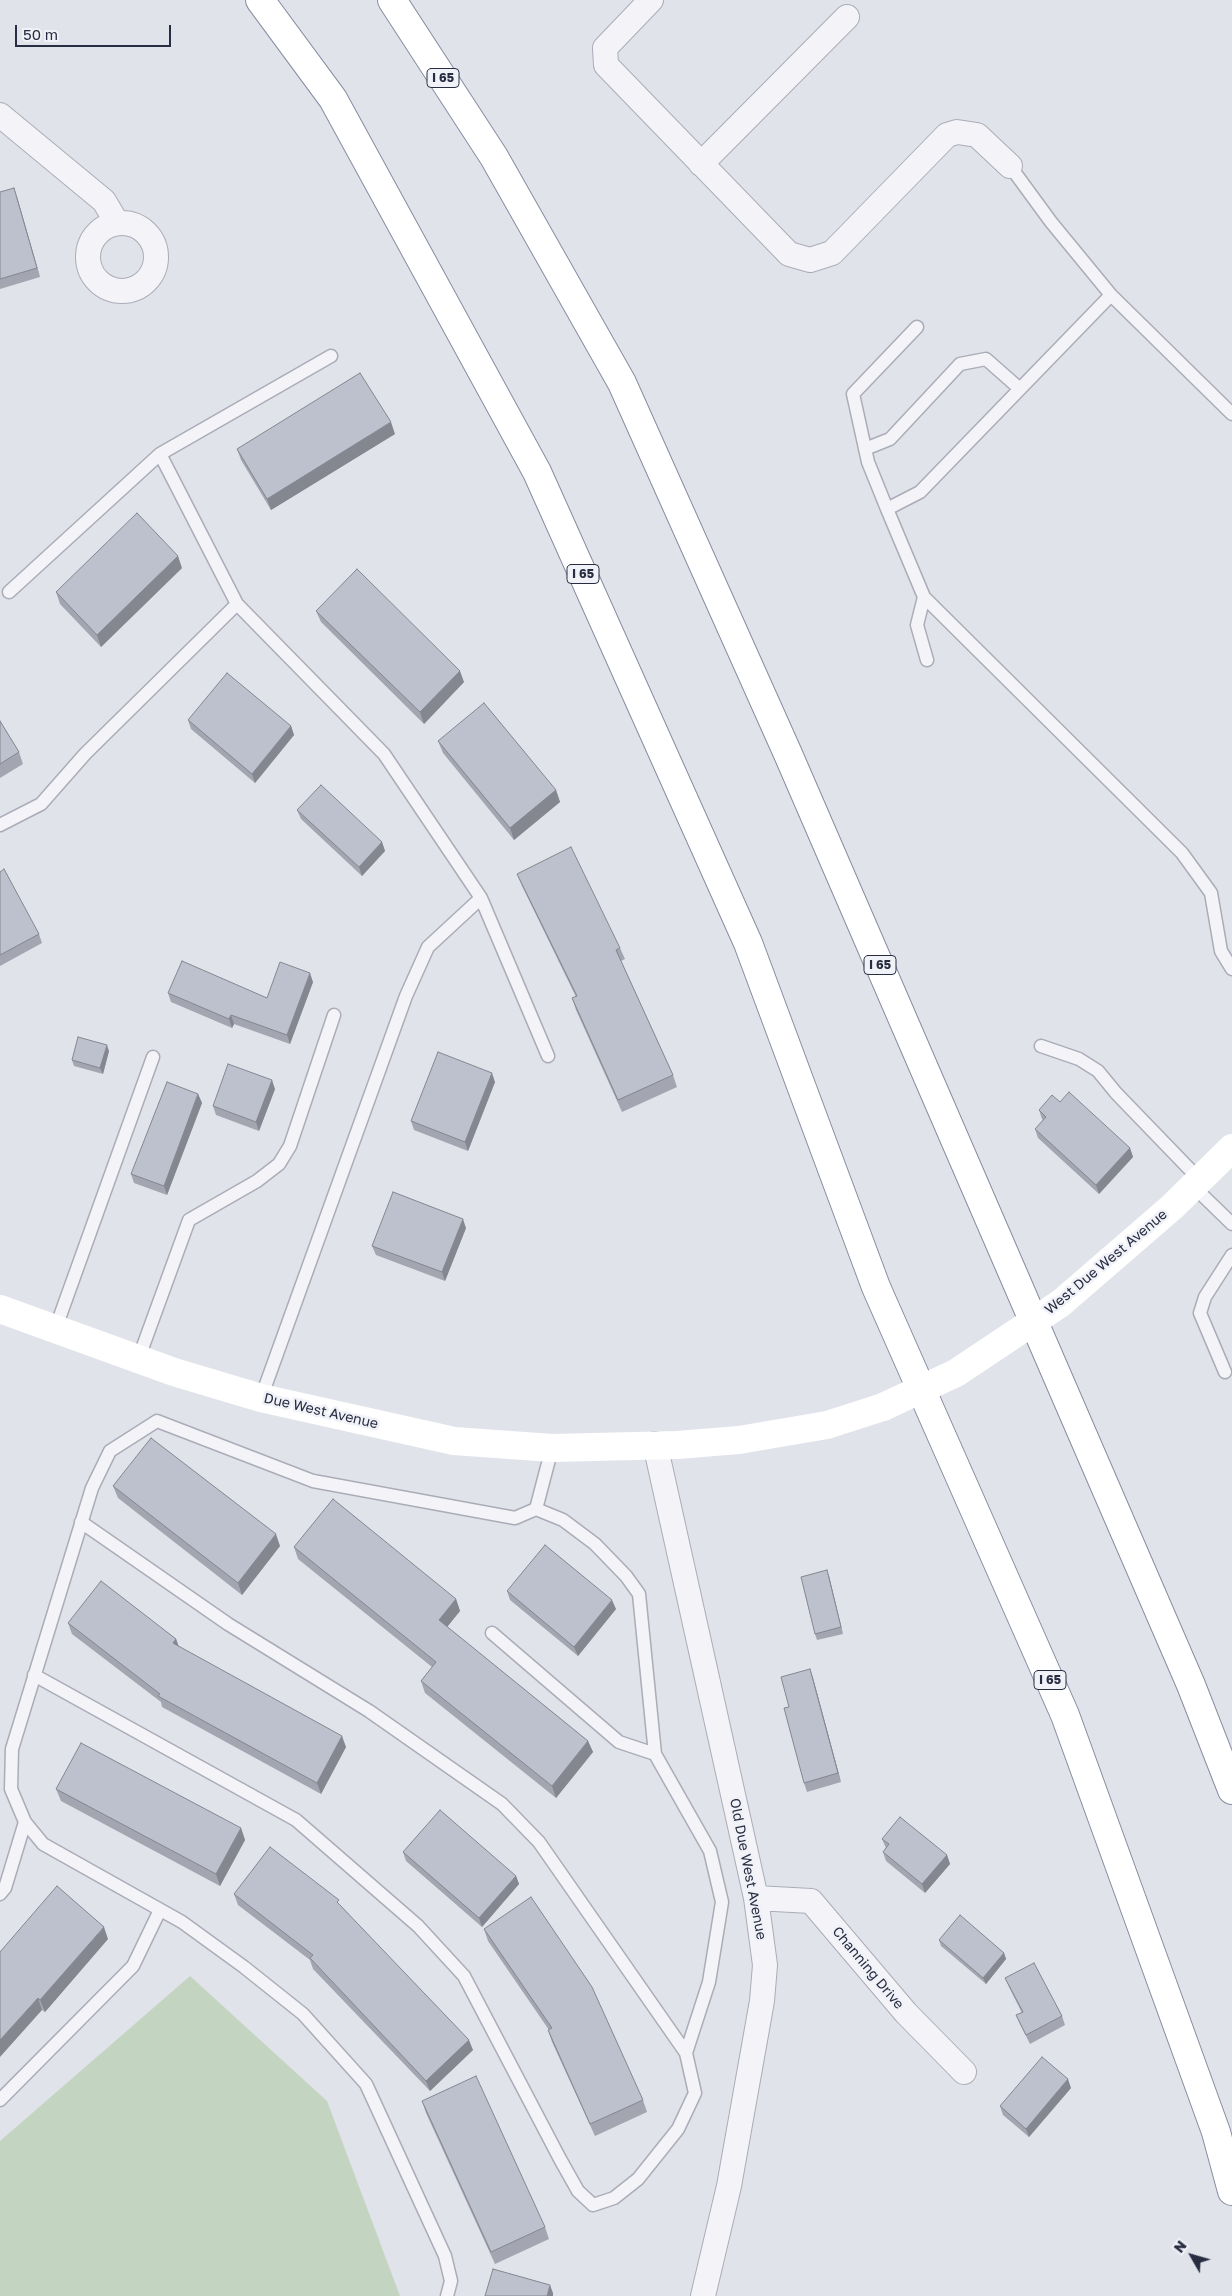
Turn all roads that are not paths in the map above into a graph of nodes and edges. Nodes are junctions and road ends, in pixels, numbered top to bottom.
1 (260, 0) edge
2 (392, 0) edge
3 (651, 0) edge
4 (847, 17) dead end
5 (0, 115) edge
6 (701, 164) junction
7 (1010, 166) joint
8 (117, 223) dead end
9 (1111, 295) junction
10 (917, 327) dead end
11 (331, 356) dead end
12 (1020, 389) junction
13 (1232, 414) edge
14 (865, 449) junction
15 (160, 454) junction
16 (887, 509) junction
17 (9, 592) dead end
18 (924, 597) junction
19 (237, 604) junction
20 (927, 660) dead end
21 (0, 825) edge
22 (481, 898) junction
23 (1232, 968) edge
24 (334, 1015) dead end
25 (1041, 1046) dead end
26 (548, 1056) dead end
27 (153, 1057) dead end
28 (1232, 1148) edge
29 (1197, 1183) junction
30 (1232, 1224) edge
31 (1232, 1255) edge
32 (0, 1310) edge
33 (55, 1330) junction
34 (138, 1360) junction
35 (1224, 1372) dead end
36 (262, 1398) junction
37 (655, 1444) junction
38 (552, 1448) junction
39 (536, 1509) junction
40 (81, 1522) junction
41 (492, 1633) dead end
42 (34, 1675) junction
43 (655, 1754) junction
44 (1232, 1790) edge
45 (25, 1822) junction
46 (0, 1894) edge
47 (756, 1898) junction
48 (160, 1910) junction
49 (686, 2053) junction
50 (964, 2072) dead end
51 (0, 2100) edge
52 (1232, 2191) edge
53 (447, 2296) edge
54 (703, 2296) edge

1 - 52 main road, I 65
2 - 44 main road, I 65
3 - 6 street
4 - 6 street
5 - 8 street
6 - 7 street
7 - 9 lane
9 - 12 lane
9 - 13 lane
10 - 14 lane
11 - 15 lane
12 - 14 lane
12 - 16 lane
14 - 16 lane
15 - 17 lane
15 - 19 lane
16 - 18 lane
18 - 20 lane
18 - 23 lane
19 - 21 lane
19 - 22 lane
22 - 26 lane
22 - 36 lane
24 - 34 lane
25 - 29 lane
27 - 33 lane
28 - 29 main road, West Due West Avenue
29 - 30 lane
29 - 37 main road, West Due West Avenue, bridge
31 - 35 lane
32 - 33 main road, Due West Avenue
33 - 34 main road, Due West Avenue
34 - 36 main road, Due West Avenue
36 - 38 main road, Due West Avenue
37 - 38 main road, Due West Avenue
37 - 47 street, Old Due West Avenue
38 - 39 lane
39 - 40 lane
39 - 43 lane
40 - 42 lane
40 - 49 lane
41 - 43 lane
42 - 45 lane
42 - 49 lane
43 - 49 lane
45 - 46 lane
45 - 48 lane
47 - 50 street, Channing Drive
47 - 54 street, Old Due West Avenue
48 - 51 lane
48 - 53 lane

